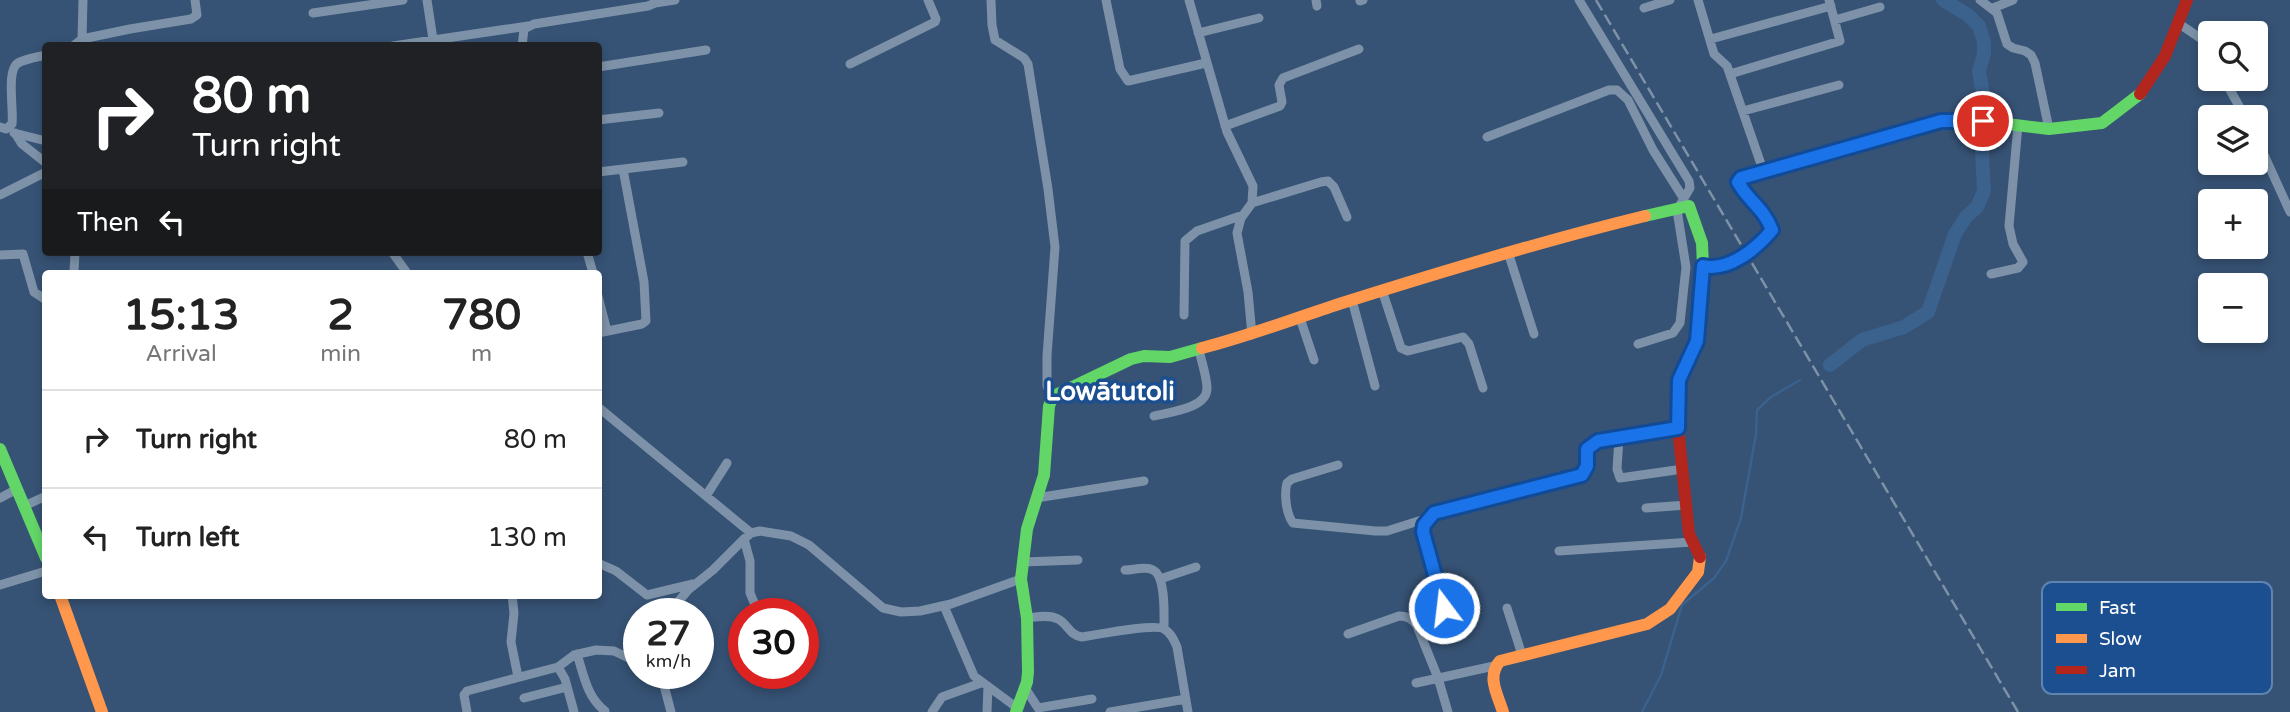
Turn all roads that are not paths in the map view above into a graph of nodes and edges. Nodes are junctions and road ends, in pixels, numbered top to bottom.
1 (83, 0) edge
2 (195, 0) edge
3 (403, 0) edge
4 (427, 0) edge
5 (675, 0) edge
6 (928, 0) edge
7 (991, 0) edge
8 (1106, 0) edge
9 (1189, 0) edge
10 (1579, 0) edge
11 (1670, 0) edge
12 (1699, 0) edge
13 (1980, 0) edge
14 (2013, 0) edge
15 (2187, 0) edge
16 (656, 2) edge
17 (1830, 3) edge
18 (1880, 7) dead end
19 (1644, 8) dead end
20 (1993, 8) junction
21 (313, 13) dead end
22 (1259, 18) dead end
23 (1835, 20) junction
24 (2178, 23) junction
25 (528, 26) junction
26 (1198, 33) junction
27 (2198, 37) edge
28 (1711, 39) junction
29 (82, 42) edge
30 (85, 42) edge
31 (434, 42) edge
32 (522, 42) edge
33 (1359, 49) dead end
34 (706, 50) dead end
35 (42, 56) edge
36 (1206, 63) junction
37 (850, 64) dead end
38 (602, 66) edge
39 (1730, 74) junction
40 (1839, 85) dead end
41 (1742, 111) junction
42 (659, 113) dead end
43 (602, 120) edge
44 (1225, 125) junction
45 (2018, 125) junction
46 (2049, 129) junction
47 (7, 130) edge
48 (1487, 137) dead end
49 (42, 140) edge
50 (42, 160) edge
51 (683, 162) dead end
52 (2268, 163) edge
53 (623, 170) junction
54 (1763, 170) junction
55 (602, 172) edge
56 (42, 174) edge
57 (0, 195) edge
58 (1252, 204) junction
59 (1681, 205) junction
60 (2290, 212) edge
61 (1243, 215) junction
62 (1347, 217) dead end
63 (1508, 252) junction
64 (0, 255) edge
65 (1703, 266) junction
66 (1991, 274) dead end
67 (1382, 290) junction
68 (42, 297) edge
69 (1352, 300) junction
70 (1184, 315) dead end
71 (1300, 318) junction
72 (603, 332) edge
73 (1534, 334) dead end
74 (1252, 335) junction
75 (1638, 344) dead end
76 (1199, 349) junction
77 (1314, 360) dead end
78 (1375, 386) dead end
79 (1483, 388) dead end
80 (1052, 399) junction
81 (602, 410) edge
82 (1154, 416) dead end
83 (1678, 428) junction
84 (1619, 438) junction
85 (0, 449) edge
86 (727, 463) dead end
87 (1338, 465) dead end
88 (1683, 469) junction
89 (1144, 481) dead end
90 (17, 489) junction
91 (706, 496) junction
92 (0, 498) edge
93 (42, 498) edge
94 (1036, 498) junction
95 (1686, 505) junction
96 (24, 506) junction
97 (1646, 509) dead end
98 (1429, 518) junction
99 (747, 536) junction
100 (1692, 542) junction
101 (42, 549) edge
102 (1559, 551) dead end
103 (1079, 560) dead end
104 (1023, 562) junction
105 (602, 565) edge
106 (1196, 567) dead end
107 (1125, 570) dead end
108 (42, 572) edge
109 (1021, 579) junction
110 (1160, 579) junction
111 (698, 583) junction
112 (0, 584) edge
113 (681, 598) edge
114 (752, 598) edge
115 (61, 599) edge
116 (512, 599) edge
117 (944, 606) junction
118 (1444, 608) dead end
119 (1507, 608) dead end
120 (1027, 618) junction
121 (1164, 629) junction
122 (1348, 634) dead end
123 (577, 654) junction
124 (623, 655) edge
125 (1522, 656) junction
126 (1494, 666) junction
127 (558, 667) junction
128 (518, 677) junction
129 (1438, 678) junction
130 (1416, 683) dead end
131 (984, 684) junction
132 (567, 687) junction
133 (1025, 688) junction
134 (664, 689) edge
135 (524, 698) dead end
136 (1093, 699) dead end
137 (1186, 699) junction
138 (1016, 709) edge
139 (605, 711) edge
140 (102, 712) edge
141 (467, 712) edge
142 (574, 712) edge
143 (671, 712) edge
144 (932, 712) edge
145 (987, 712) edge
146 (1110, 712) edge
147 (1188, 712) edge
148 (1448, 712) edge
149 (1503, 712) edge

1 - 29 street
2 - 30 street
3 - 21 street
4 - 31 street
5 - 16 street
6 - 37 street
7 - 80 street
8 - 36 street
9 - 26 street
10 - 59 street
11 - 19 street
12 - 28 street
13 - 20 street
14 - 20 street
15 - 24 street
16 - 25 street
17 - 23 street
17 - 28 street
18 - 23 street
20 - 46 street
22 - 26 street
23 - 39 street
24 - 27 street
24 - 46 street
25 - 31 street
25 - 32 street
26 - 36 street
28 - 39 street
33 - 44 street
34 - 38 street
35 - 47 street
36 - 44 street
39 - 41 street
40 - 41 street
41 - 54 street
42 - 43 street
44 - 58 street
45 - 46 street
45 - 54 street
45 - 66 street
47 - 49 street
47 - 50 street
48 - 59 street
51 - 53 street
52 - 60 street
53 - 55 street
53 - 72 street
54 - 65 street
56 - 57 street
58 - 61 street
58 - 62 street
59 - 63 street
59 - 65 street
59 - 75 street
61 - 70 street
61 - 74 street
63 - 67 street
63 - 73 street
64 - 68 street
65 - 83 street
67 - 69 street
67 - 79 street
69 - 71 street
69 - 78 street
71 - 74 street
71 - 77 street
74 - 76 street
76 - 80 street
76 - 82 street
80 - 94 street
81 - 91 street
83 - 84 street
83 - 88 street
84 - 88 street
84 - 98 street
85 - 90 street
86 - 91 street
87 - 98 street
88 - 95 street
89 - 94 street
90 - 92 street
90 - 96 street
91 - 99 street
93 - 96 street
94 - 104 street
95 - 97 street
95 - 100 street
96 - 101 street
98 - 118 street
99 - 111 street
99 - 114 street
99 - 117 street
100 - 102 street
100 - 125 street
103 - 104 street
104 - 109 street
105 - 111 street
106 - 110 street
107 - 110 street
108 - 112 street
109 - 117 street
109 - 120 street
110 - 121 street
111 - 113 street
115 - 140 street
116 - 128 street
117 - 131 street
119 - 125 street
120 - 121 street
120 - 133 street
121 - 137 street
122 - 129 street
123 - 124 street
123 - 127 street
123 - 139 street
125 - 126 street
126 - 129 street
126 - 149 street
127 - 128 street
127 - 132 street
128 - 141 street
129 - 130 street
129 - 148 street
131 - 138 street
131 - 144 street
131 - 145 street
132 - 135 street
132 - 142 street
133 - 136 street
133 - 138 street
134 - 143 street
137 - 146 street
137 - 147 street

